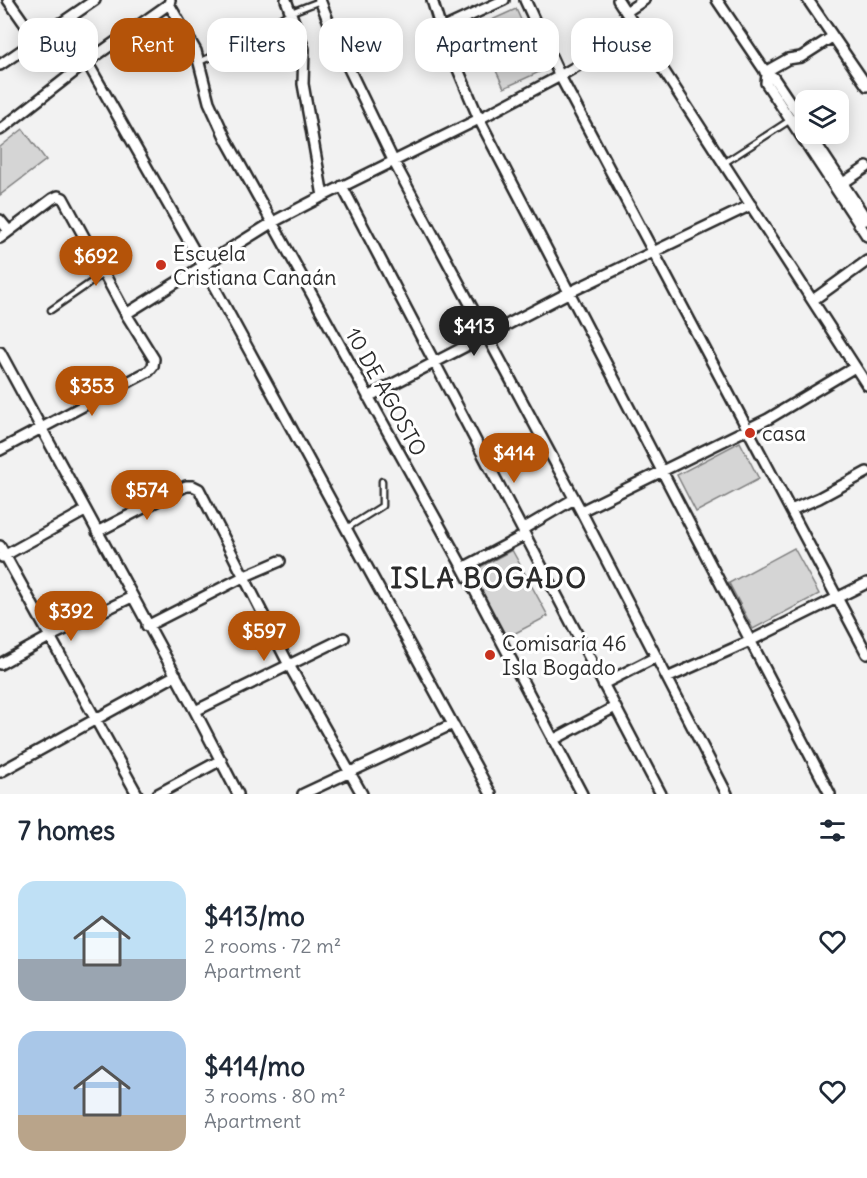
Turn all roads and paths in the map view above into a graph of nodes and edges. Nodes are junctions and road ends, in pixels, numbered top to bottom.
1 (8, 0) edge
2 (94, 0) edge
3 (286, 0) edge
4 (320, 0) edge
5 (432, 0) edge
6 (504, 0) edge
7 (525, 0) edge
8 (618, 0) edge
9 (644, 0) edge
10 (717, 0) edge
11 (808, 0) edge
12 (170, 2) edge
13 (626, 12) junction
14 (289, 13) junction
15 (21, 18) edge
16 (67, 18) edge
17 (438, 18) edge
18 (465, 18) edge
19 (630, 18) edge
20 (832, 36) junction
21 (18, 52) edge
22 (98, 54) edge
23 (199, 62) junction
24 (0, 65) edge
25 (571, 70) edge
26 (74, 72) edge
27 (93, 72) edge
28 (460, 72) edge
29 (665, 72) edge
30 (766, 73) junction
31 (560, 76) junction
32 (867, 86) edge
33 (794, 118) junction
34 (480, 119) junction
35 (0, 130) edge
36 (816, 144) edge
37 (394, 162) junction
38 (724, 163) junction
39 (867, 167) edge
40 (840, 185) junction
41 (342, 186) junction
42 (323, 196) junction
43 (751, 205) junction
44 (0, 220) edge
45 (867, 220) edge
46 (273, 222) junction
47 (9, 231) junction
48 (867, 236) edge
49 (0, 238) edge
50 (653, 252) junction
51 (867, 261) edge
52 (203, 266) junction
53 (104, 274) junction
54 (568, 293) junction
55 (813, 300) junction
56 (51, 310) dead end
57 (126, 314) junction
58 (486, 336) junction
59 (0, 352) edge
60 (434, 364) junction
61 (855, 367) junction
62 (867, 385) edge
63 (368, 397) junction
64 (41, 428) junction
65 (746, 428) junction
66 (0, 450) edge
67 (661, 470) junction
68 (867, 472) edge
69 (382, 481) dead end
70 (574, 499) junction
71 (791, 510) junction
72 (85, 511) junction
73 (581, 511) junction
74 (347, 528) junction
75 (97, 532) junction
76 (524, 532) junction
77 (0, 546) edge
78 (3, 557) edge
79 (280, 561) dead end
80 (463, 568) junction
81 (244, 576) junction
82 (867, 583) edge
83 (132, 597) junction
84 (838, 598) junction
85 (147, 626) junction
86 (49, 637) junction
87 (344, 638) dead end
88 (750, 641) junction
89 (867, 654) edge
90 (656, 657) junction
91 (0, 664) edge
92 (289, 665) junction
93 (176, 675) junction
94 (667, 678) junction
95 (603, 684) junction
96 (615, 707) junction
97 (195, 711) junction
98 (94, 718) junction
99 (453, 724) junction
100 (553, 740) junction
101 (221, 760) junction
102 (0, 772) edge
103 (350, 772) junction
104 (137, 794) edge
105 (158, 794) edge
106 (238, 794) edge
107 (303, 794) edge
108 (362, 794) edge
109 (491, 794) edge
110 (582, 794) edge
111 (661, 794) edge
112 (728, 794) edge
113 (830, 794) edge

1 - 15 street
2 - 16 street
3 - 14 street
4 - 14 lane
4 - 37 street
5 - 17 street
6 - 18 street
7 - 31 street
8 - 13 street
9 - 13 street
10 - 30 street
11 - 20 street
12 - 22 street
12 - 23 street, 10 DE AGOSTO
13 - 19 street
14 - 23 lane
14 - 42 street
20 - 30 street
20 - 32 street
21 - 24 street
23 - 46 street, 10 DE AGOSTO
25 - 31 street
26 - 35 street
27 - 52 street
28 - 34 street
29 - 38 street
30 - 33 street
31 - 34 street
31 - 50 street
33 - 38 lane
33 - 40 street
34 - 37 street
34 - 54 street
36 - 40 street
37 - 41 street
37 - 58 street
38 - 43 street
39 - 40 street
40 - 45 street
40 - 48 street
41 - 42 street
41 - 60 street
42 - 46 street
43 - 50 street
43 - 55 street
44 - 47 street
46 - 52 street
46 - 63 street, 10 DE AGOSTO
47 - 49 street
47 - 53 street
50 - 54 street
50 - 65 street
51 - 55 street
52 - 57 street
52 - 74 street
53 - 56 lane
53 - 57 street
54 - 58 street
54 - 67 street
55 - 61 street
57 - 64 street
58 - 60 street
58 - 70 street
59 - 64 street
60 - 63 street
60 - 76 street
61 - 62 street
61 - 65 street
63 - 80 street, 10 DE AGOSTO
64 - 66 street
64 - 72 street
65 - 67 street
65 - 71 street
67 - 73 street
67 - 88 street
68 - 71 street
69 - 74 lane
70 - 73 street
70 - 76 street
71 - 84 street
72 - 75 street
72 - 78 street
73 - 90 street
74 - 99 street
75 - 81 street
75 - 83 street
76 - 80 street
76 - 95 street
77 - 78 street
78 - 86 street
79 - 81 street
80 - 100 street, 10 DE AGOSTO
81 - 85 street
81 - 92 street
82 - 84 street
83 - 85 street
83 - 86 street
84 - 88 street
84 - 89 street
85 - 93 street
86 - 91 street
86 - 98 street
87 - 92 street
88 - 94 street
88 - 113 street
90 - 94 street
90 - 95 street
92 - 97 street
92 - 103 street
93 - 97 street
93 - 98 street
94 - 112 street
95 - 96 street
96 - 100 street
96 - 111 street
97 - 101 street
98 - 102 street
98 - 104 street
99 - 103 street
99 - 109 street
100 - 110 street, 10 DE AGOSTO
101 - 105 street
101 - 106 street
103 - 107 street
103 - 108 street

